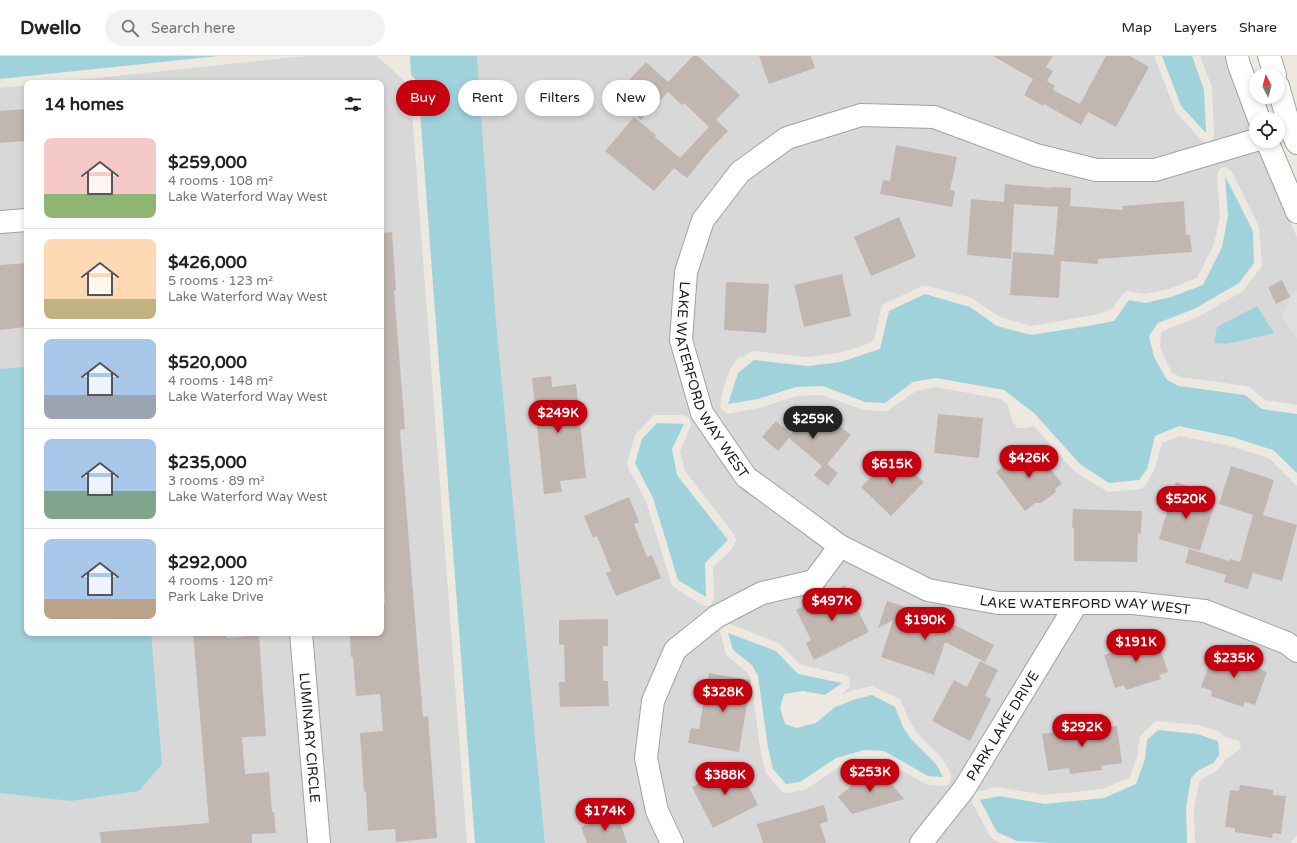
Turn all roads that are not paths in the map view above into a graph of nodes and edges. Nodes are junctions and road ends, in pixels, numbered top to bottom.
1 (1237, 56) edge
2 (1270, 56) edge
3 (1273, 68) edge
4 (1282, 104) edge
5 (1256, 112) edge
6 (1288, 133) edge
7 (1249, 142) edge
8 (1270, 148) edge
9 (1297, 212) edge
10 (24, 220) edge
11 (0, 222) edge
12 (840, 546) junction
13 (1077, 602) junction
14 (301, 636) edge
15 (1297, 651) edge
16 (319, 843) edge
17 (672, 843) edge
18 (921, 843) edge

1 - 5 street
2 - 3 street
4 - 6 street
7 - 12 street, LAKE WATERFORD WAY WEST
8 - 9 street
10 - 11 street
12 - 13 street, LAKE WATERFORD WAY WEST
12 - 17 street
13 - 15 street, LAKE WATERFORD WAY WEST
13 - 18 street, PARK LAKE DRIVE
14 - 16 street, LUMINARY CIRCLE

